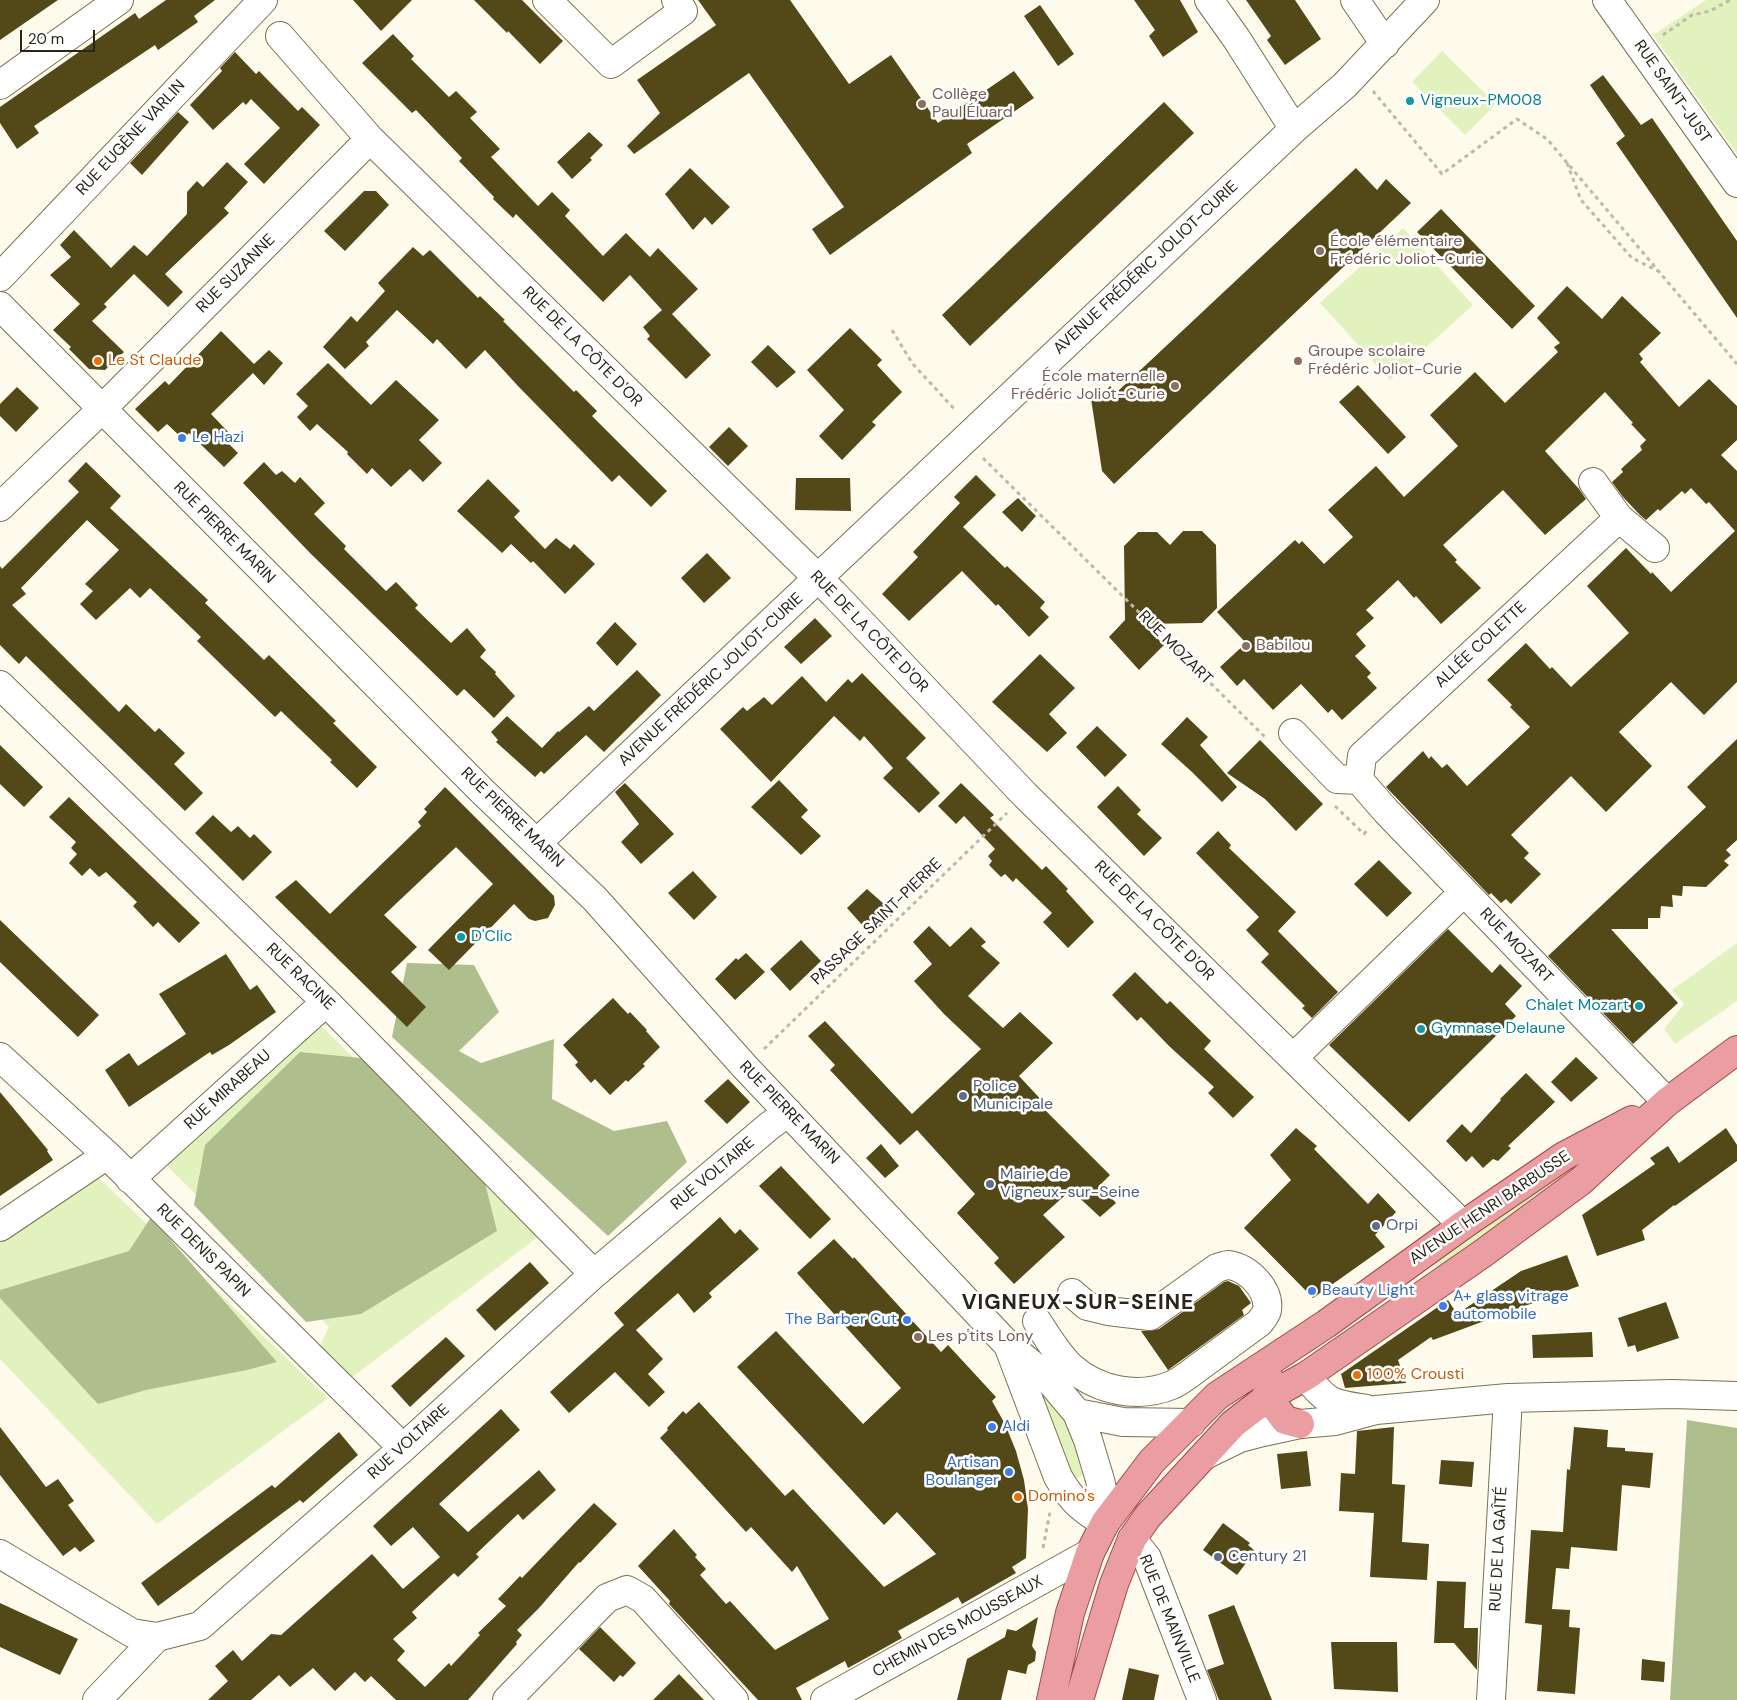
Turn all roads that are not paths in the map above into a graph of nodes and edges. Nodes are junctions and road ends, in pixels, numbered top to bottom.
1 (119, 0) edge
2 (263, 0) edge
3 (547, 0) edge
4 (676, 0) edge
5 (1209, 0) edge
6 (1355, 0) edge
7 (1425, 0) edge
8 (1607, 0) edge
9 (280, 36) dead end
10 (1385, 44) junction
11 (0, 84) edge
12 (1294, 129) junction
13 (370, 139) junction
14 (1737, 184) edge
15 (0, 277) edge
16 (0, 306) edge
17 (101, 410) junction
18 (1593, 482) dead end
19 (0, 507) edge
20 (1619, 518) junction
21 (1655, 548) dead end
22 (817, 579) junction
23 (0, 685) edge
24 (1283, 739) road end
25 (1359, 780) junction
26 (538, 842) junction
27 (1464, 892) junction
28 (326, 1002) junction
29 (1737, 1050) edge
30 (0, 1057) edge
31 (1293, 1058) junction
32 (1667, 1102) junction
33 (788, 1112) junction
34 (107, 1155) junction
35 (130, 1179) junction
36 (1463, 1225) junction
37 (0, 1227) edge
38 (594, 1274) junction
39 (1072, 1293) dead end
40 (1037, 1321) dead end
41 (1008, 1345) junction
42 (1306, 1376) junction
43 (1243, 1381) junction
44 (1272, 1386) junction
45 (1737, 1396) edge
46 (1508, 1398) junction
47 (1376, 1410) junction
48 (1077, 1413) junction
49 (1191, 1423) junction
50 (1300, 1424) junction
51 (404, 1448) junction
52 (1205, 1455) junction
53 (1119, 1531) junction
54 (1090, 1553) junction
55 (0, 1554) edge
56 (157, 1637) junction
57 (97, 1700) edge
58 (507, 1700) edge
59 (734, 1700) edge
60 (825, 1700) edge
61 (1051, 1700) edge
62 (1074, 1700) edge
63 (1079, 1700) edge
64 (1202, 1700) edge
65 (1491, 1700) edge

1 - 11 street
2 - 15 street, RUE EUGÈNE VARLIN
3 - 4 street
5 - 12 street
6 - 10 street
7 - 10 street, AVENUE FRÉDÉRIC JOLIOT-CURIE
8 - 14 street, RUE SAINT-JUST
9 - 13 street, RUE DE LA CÔTE D'OR
10 - 12 street, AVENUE FRÉDÉRIC JOLIOT-CURIE
12 - 22 street, AVENUE FRÉDÉRIC JOLIOT-CURIE
13 - 17 street, RUE SUZANNE
13 - 22 street, RUE DE LA CÔTE D'OR
16 - 17 street, RUE PIERRE MARIN
17 - 19 street, RUE SUZANNE
17 - 26 street, RUE PIERRE MARIN
18 - 20 street
20 - 21 street
20 - 25 street, ALLÉE COLETTE
22 - 26 street, AVENUE FRÉDÉRIC JOLIOT-CURIE
22 - 31 street, RUE DE LA CÔTE D'OR
23 - 28 street, RUE RACINE
24 - 25 street
25 - 27 street, RUE MOZART
26 - 33 street, RUE PIERRE MARIN
27 - 31 street
27 - 32 street, RUE MOZART
28 - 35 street, RUE MIRABEAU
28 - 38 street, RUE RACINE
29 - 32 main road, AVENUE HENRI BARBUSSE
30 - 34 street, RUE DENIS PAPIN
31 - 36 street, RUE DE LA CÔTE D'OR
32 - 36 main road, AVENUE HENRI BARBUSSE
32 - 42 main road, AVENUE HENRI BARBUSSE
33 - 38 street, RUE VOLTAIRE
33 - 41 street, RUE PIERRE MARIN
34 - 35 street, RUE DENIS PAPIN
34 - 37 street
35 - 51 street, RUE DENIS PAPIN
36 - 43 main road, AVENUE HENRI BARBUSSE
36 - 44 main road
38 - 51 street, RUE VOLTAIRE
39 - 40 street
41 - 48 street, RUE PIERRE MARIN
41 - 53 street, RUE PIERRE MARIN
42 - 44 main road, AVENUE HENRI BARBUSSE
42 - 47 street
43 - 44 main road
43 - 49 main road, AVENUE HENRI BARBUSSE
44 - 50 main road
44 - 52 main road, AVENUE HENRI BARBUSSE
45 - 46 street
46 - 47 street
46 - 65 street, RUE DE LA GAÎTÉ
47 - 50 street
48 - 49 street
48 - 53 street, RUE PIERRE MARIN
49 - 53 main road, AVENUE HENRI BARBUSSE
50 - 52 street
51 - 56 street, RUE VOLTAIRE
52 - 53 main road, AVENUE HENRI BARBUSSE
53 - 54 main road, AVENUE HENRI BARBUSSE
53 - 62 main road
53 - 63 main road, AVENUE HENRI BARBUSSE
53 - 64 street, RUE DE MAINVILLE
54 - 60 street, CHEMIN DES MOUSSEAUX
54 - 61 main road, AVENUE HENRI BARBUSSE
55 - 56 street, RUE VOLTAIRE
56 - 57 street
58 - 59 street

